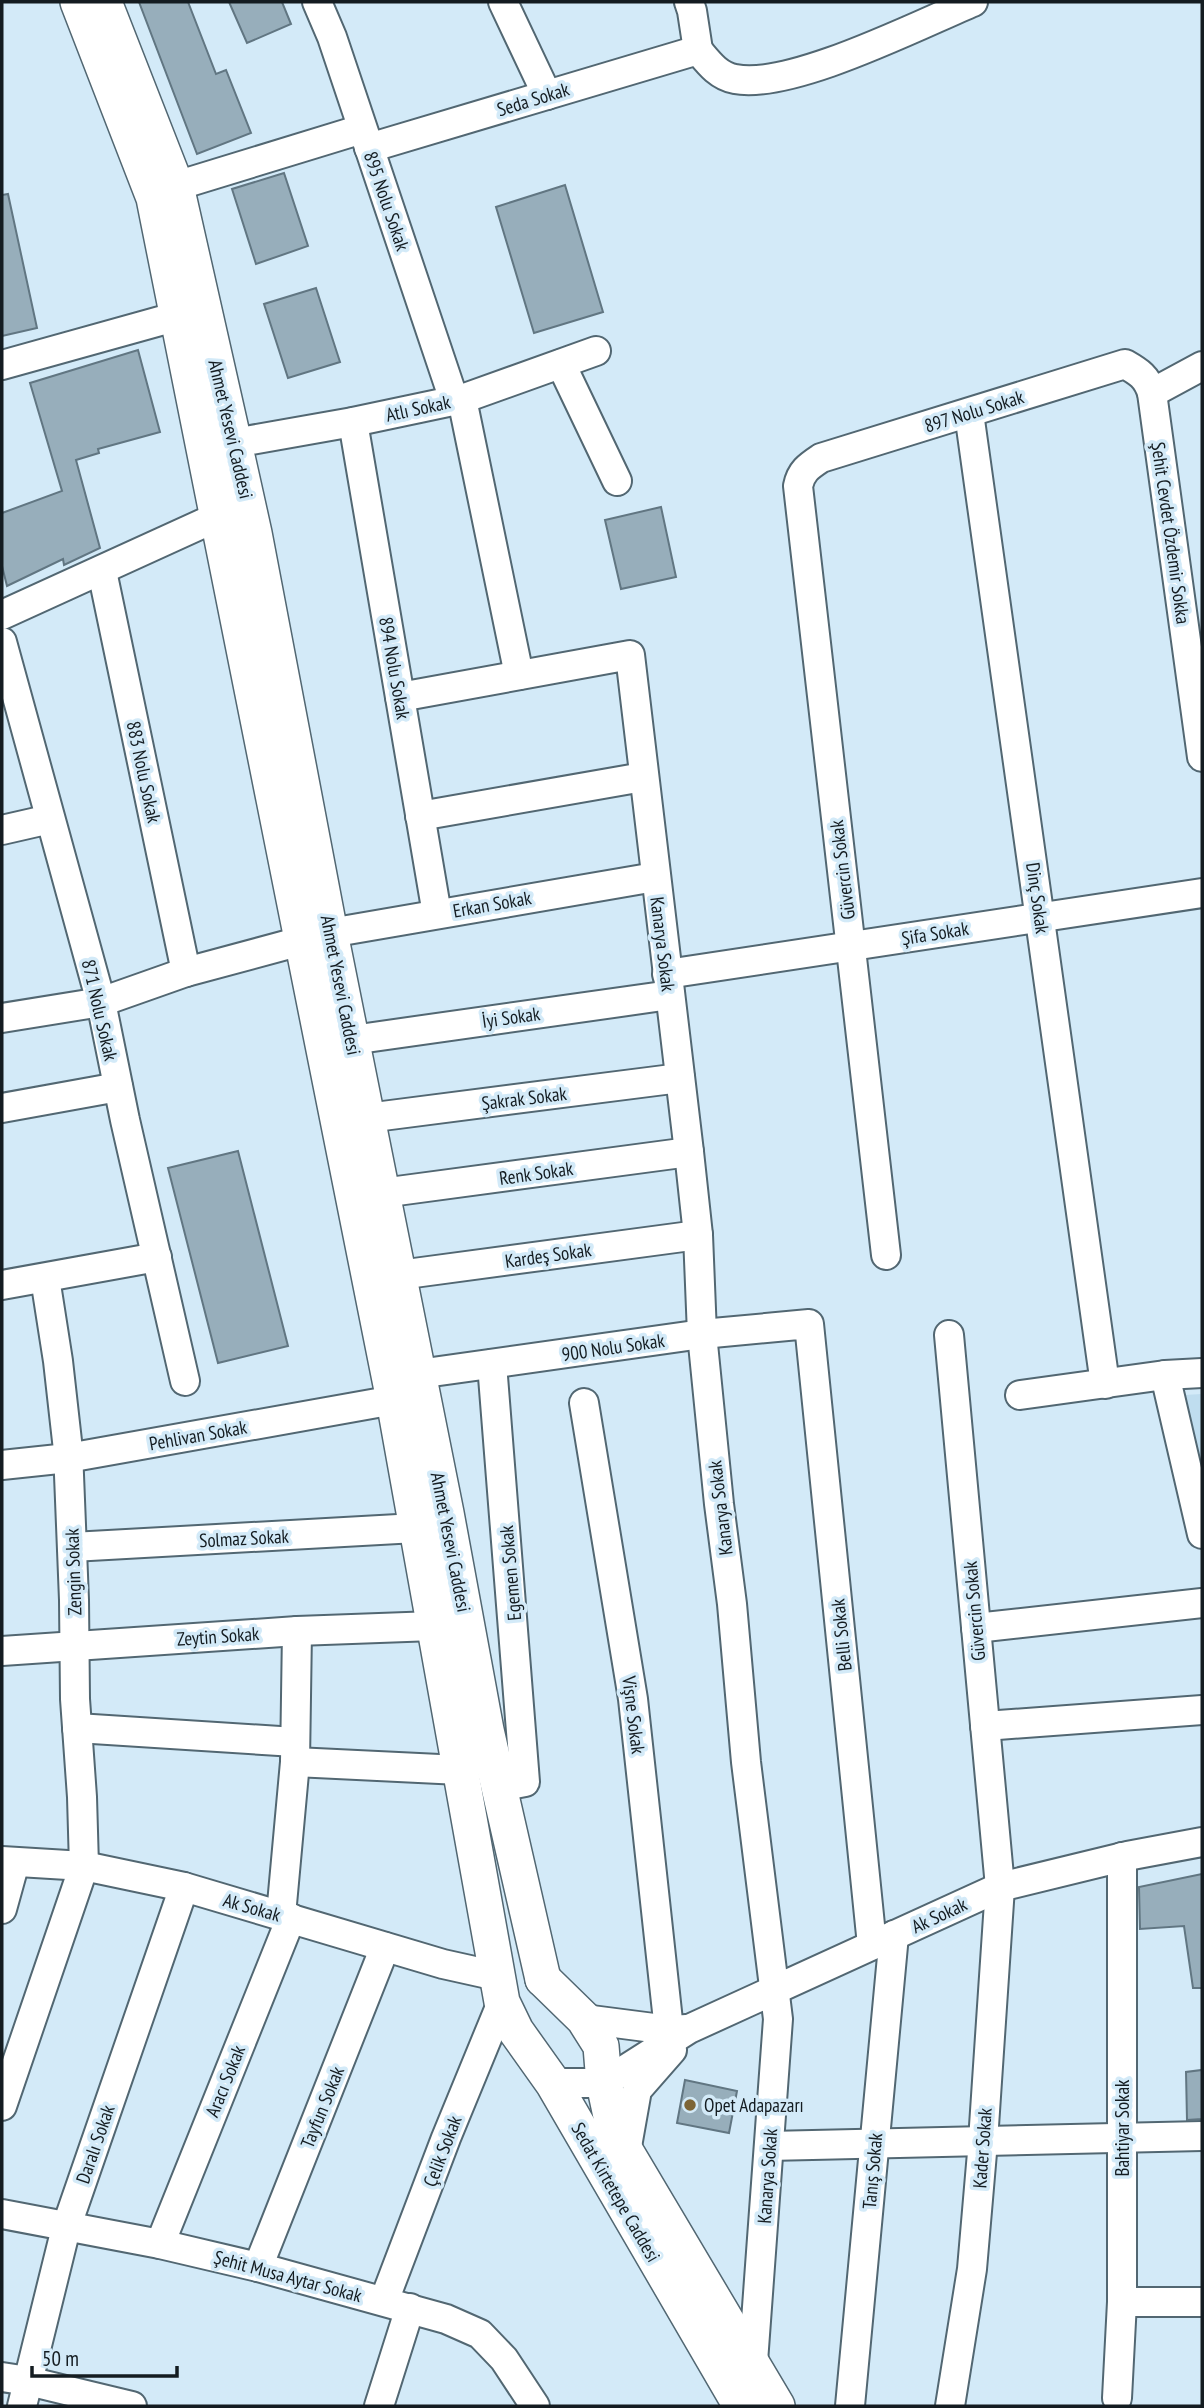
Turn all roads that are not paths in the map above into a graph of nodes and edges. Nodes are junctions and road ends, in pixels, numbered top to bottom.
1 (78, 2) edge
2 (104, 2) edge
3 (317, 2) edge
4 (503, 2) edge
5 (689, 2) edge
6 (973, 2) edge
7 (698, 50) junction
8 (547, 95) junction
9 (366, 138) junction
10 (176, 186) junction
11 (178, 316) junction
12 (596, 351) dead end
13 (561, 364) junction
14 (2, 365) edge
15 (1202, 366) edge
16 (1152, 393) junction
17 (458, 400) junction
18 (969, 412) junction
19 (354, 422) junction
20 (234, 443) junction
21 (617, 481) dead end
22 (798, 486) joint
23 (217, 517) junction
24 (102, 571) junction
25 (2, 615) edge
26 (2, 642) edge
27 (1196, 668) edge
28 (520, 675) junction
29 (400, 697) junction
30 (1200, 728) edge
31 (13, 732) edge
32 (1202, 757) edge
33 (643, 778) junction
34 (421, 816) junction
35 (50, 819) junction
36 (2, 831) edge
37 (655, 877) junction
38 (1202, 893) edge
39 (437, 914) junction
40 (1040, 917) junction
41 (316, 937) junction
42 (851, 946) junction
43 (186, 972) junction
44 (669, 984) junction
45 (101, 1002) junction
46 (2, 1018) edge
47 (352, 1040) junction
48 (680, 1078) junction
49 (118, 1087) junction
50 (2, 1108) edge
51 (367, 1118) junction
52 (689, 1152) junction
53 (382, 1194) junction
54 (698, 1235) junction
55 (886, 1255) dead end
56 (157, 1257) junction
57 (398, 1275) junction
58 (45, 1278) junction
59 (2, 1285) edge
60 (809, 1324) joint
61 (702, 1335) junction
62 (948, 1335) dead end
63 (492, 1364) junction
64 (1202, 1373) edge
65 (418, 1374) junction
66 (1165, 1375) junction
67 (185, 1381) dead end
68 (1105, 1384) junction
69 (1020, 1395) dead end
70 (394, 1400) junction
71 (584, 1403) dead end
72 (68, 1458) junction
73 (2, 1465) edge
74 (416, 1528) junction
75 (1202, 1534) edge
76 (72, 1547) junction
77 (1202, 1603) edge
78 (514, 1622) junction
79 (434, 1626) junction
80 (976, 1628) junction
81 (298, 1631) junction
82 (468, 1633) junction
83 (74, 1646) junction
84 (2, 1651) edge
85 (1202, 1710) edge
86 (985, 1726) junction
87 (77, 1728) junction
88 (295, 1752) junction
89 (460, 1770) junction
90 (512, 1785) junction
91 (1202, 1842) edge
92 (1122, 1857) junction
93 (8, 1862) edge
94 (83, 1867) junction
95 (184, 1887) junction
96 (1000, 1887) junction
97 (2, 1909) edge
98 (286, 1916) junction
99 (883, 1940) junction
100 (385, 1947) junction
101 (543, 1979) junction
102 (500, 1989) junction
103 (776, 1990) junction
104 (584, 2019) junction
105 (679, 2030) junction
106 (553, 2083) junction
107 (604, 2083) junction
108 (2, 2106) edge
109 (1202, 2136) edge
110 (1122, 2138) junction
111 (983, 2141) junction
112 (875, 2143) junction
113 (769, 2146) junction
114 (626, 2152) junction
115 (2, 2214) edge
116 (66, 2228) junction
117 (160, 2244) junction
118 (258, 2267) junction
119 (1122, 2302) junction
120 (1202, 2302) edge
121 (397, 2305) junction
122 (752, 2362) junction
123 (17, 2388) edge
124 (1116, 2398) dead end
125 (132, 2406) edge
126 (379, 2406) edge
127 (535, 2406) edge
128 (741, 2406) edge
129 (777, 2406) edge
130 (850, 2406) edge
131 (950, 2406) edge

1 - 11 main road, Ahmet Yesevi Caddesi
2 - 10 main road, Ahmet Yesevi Caddesi
3 - 9 street, 895 Nolu Sokak
4 - 8 street
5 - 7 street
6 - 7 street
7 - 8 street, Seda Sokak
8 - 9 street, Seda Sokak
9 - 10 street, Seda Sokak
9 - 17 street, 895 Nolu Sokak
10 - 20 main road, Ahmet Yesevi Caddesi
11 - 14 street
11 - 23 main road, Ahmet Yesevi Caddesi
12 - 13 street, Atlı Sokak
13 - 17 street, Atlı Sokak
13 - 21 street
15 - 16 street
16 - 18 street, 897 Nolu Sokak
16 - 27 street, Şehit Cevdet Özdemir Sokka
17 - 19 street, Atlı Sokak
17 - 28 street, 895 Nolu Sokak
18 - 22 street, 897 Nolu Sokak
18 - 40 street, Dinç Sokak
19 - 20 street, Atlı Sokak
19 - 29 street, 894 Nolu Sokak
20 - 41 main road, Ahmet Yesevi Caddesi
22 - 42 street, Güvercin Sokak
23 - 24 street
23 - 41 main road, Ahmet Yesevi Caddesi
24 - 25 street
24 - 43 street, 883 Nolu Sokak
26 - 31 street, 871 Nolu Sokak
27 - 30 street, Şehit Cevdet Özdemir Sokka
28 - 29 street
28 - 33 street, Kanarya Sokak
29 - 34 street, 894 Nolu Sokak
30 - 32 street, Şehit Cevdet Özdemir Sokka
31 - 35 street, 871 Nolu Sokak
33 - 34 street
33 - 37 street, Kanarya Sokak
34 - 39 street, 894 Nolu Sokak
35 - 36 street
35 - 45 street, 871 Nolu Sokak
37 - 39 street, Erkan Sokak
37 - 44 street, Kanarya Sokak
38 - 40 street, Şifa Sokak
39 - 41 street, Erkan Sokak
40 - 42 street, Şifa Sokak
40 - 68 street, Dinç Sokak
41 - 43 street, Erkan Sokak
41 - 47 main road, Ahmet Yesevi Caddesi
41 - 70 main road, Ahmet Yesevi Caddesi
42 - 44 street, Şifa Sokak
42 - 55 street, Güvercin Sokak
43 - 45 street, Erkan Sokak
44 - 47 street, İyi Sokak
44 - 48 street, Kanarya Sokak
45 - 46 street, Erkan Sokak
45 - 49 street, 871 Nolu Sokak
47 - 51 main road, Ahmet Yesevi Caddesi
48 - 51 street, Şakrak Sokak
48 - 52 street, Kanarya Sokak
49 - 50 street
49 - 56 street, 871 Nolu Sokak
51 - 53 main road, Ahmet Yesevi Caddesi
52 - 53 street, Renk Sokak
52 - 54 street, Kanarya Sokak
53 - 57 main road, Ahmet Yesevi Caddesi
54 - 57 street, Kardeş Sokak
54 - 61 street, Kanarya Sokak
56 - 58 street
56 - 67 street, 871 Nolu Sokak
57 - 65 main road, Ahmet Yesevi Caddesi
58 - 59 street
58 - 72 street, Zengin Sokak
60 - 61 street, 900 Nolu Sokak
60 - 99 street, Belli Sokak
61 - 63 street, 900 Nolu Sokak
61 - 103 street, Kanarya Sokak
62 - 80 street, Güvercin Sokak
63 - 65 street, 900 Nolu Sokak
63 - 78 street, Egemen Sokak
64 - 66 street
65 - 82 main road, Ahmet Yesevi Caddesi
66 - 68 street
66 - 75 street
68 - 69 street
70 - 72 street, Pehlivan Sokak
70 - 74 main road, Ahmet Yesevi Caddesi
71 - 105 street, Vişne Sokak
72 - 73 street, Pehlivan Sokak
72 - 76 street, Zengin Sokak
74 - 76 street, Solmaz Sokak
74 - 79 main road, Ahmet Yesevi Caddesi
76 - 83 street, Zengin Sokak
77 - 80 street
78 - 82 street
78 - 90 street, Egemen Sokak
79 - 81 street, Zeytin Sokak
79 - 89 main road, Ahmet Yesevi Caddesi
80 - 86 street, Güvercin Sokak
81 - 83 street, Zeytin Sokak
81 - 88 street, Aracı Sokak
82 - 90 main road, Ahmet Yesevi Caddesi
83 - 84 street, Zeytin Sokak
83 - 87 street, Zengin Sokak
85 - 86 street
86 - 96 street, Güvercin Sokak
87 - 88 street
87 - 94 street, Zengin Sokak
88 - 89 street
88 - 98 street, Aracı Sokak
89 - 102 main road, Ahmet Yesevi Caddesi
90 - 101 main road, Ahmet Yesevi Caddesi
91 - 92 street, Ak Sokak
92 - 96 street, Ak Sokak
92 - 110 street, Bahtiyar Sokak
93 - 94 street, Ak Sokak
93 - 97 street
94 - 95 street, Ak Sokak
94 - 108 street, Zengin Sokak
95 - 98 street, Ak Sokak
95 - 116 street, Daralı Sokak
96 - 99 street, Ak Sokak
96 - 111 street, Kader Sokak
98 - 100 street, Ak Sokak
98 - 117 street, Aracı Sokak
99 - 103 street, Ak Sokak
99 - 112 street, Tanış Sokak
100 - 102 street, Ak Sokak
100 - 118 street, Tayfun Sokak
101 - 102 main road
101 - 104 main road, Sedat Kirtetepe Caddesi
102 - 106 main road, Sedat Kirtetepe Caddesi
102 - 121 street, Çelik Sokak
103 - 105 street, Ak Sokak
103 - 113 street, Kanarya Sokak
104 - 105 street
104 - 107 main road, Sedat Kirtetepe Caddesi
105 - 107 street, Ak Sokak
105 - 114 street
106 - 107 street
106 - 128 main road, Sedat Kirtetepe Caddesi
107 - 114 main road, Sedat Kirtetepe Caddesi
109 - 110 street
110 - 111 street
110 - 119 street, Bahtiyar Sokak
111 - 112 street
111 - 131 street, Kader Sokak
112 - 113 street
112 - 130 street, Tanış Sokak
113 - 122 street, Kanarya Sokak
114 - 122 main road, Sedat Kirtetepe Caddesi
115 - 116 street, Şehit Musa Aytar Sokak
116 - 117 street, Şehit Musa Aytar Sokak
116 - 123 street, Daralı Sokak
117 - 118 street, Şehit Musa Aytar Sokak
118 - 121 street, Şehit Musa Aytar Sokak
119 - 120 street
119 - 124 street, Bahtiyar Sokak
121 - 126 street, Çelik Sokak
121 - 127 street, Şehit Musa Aytar Sokak
122 - 129 main road, Sedat Kirtetepe Caddesi
123 - 125 street

